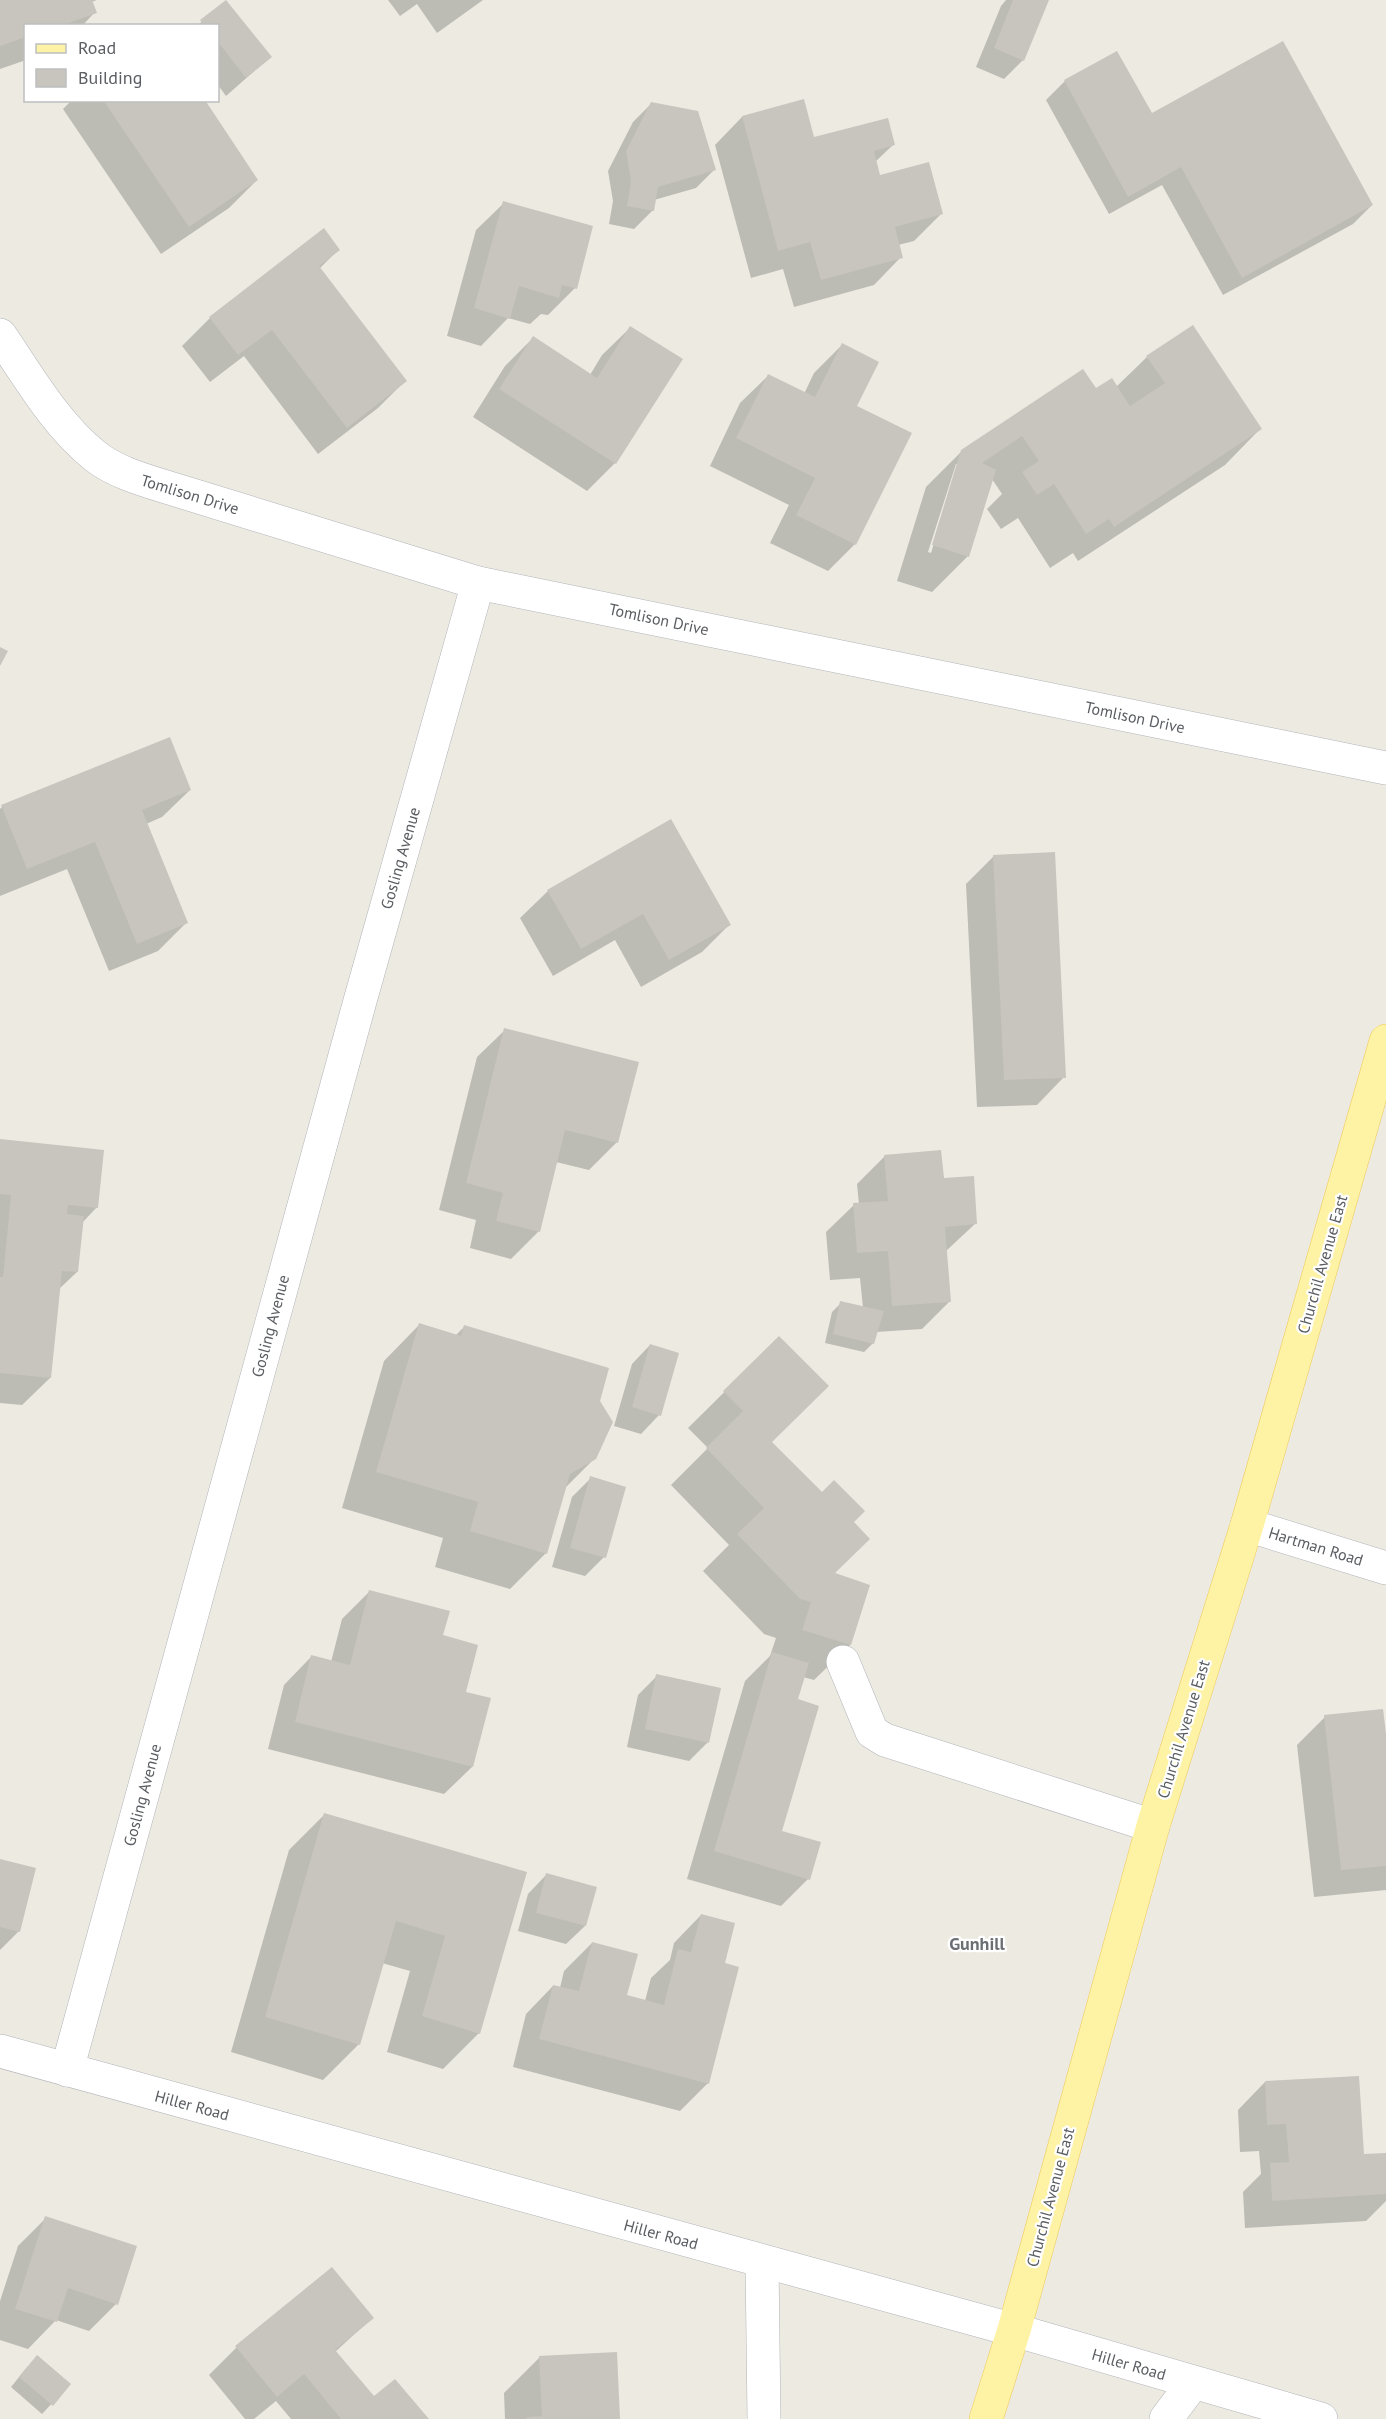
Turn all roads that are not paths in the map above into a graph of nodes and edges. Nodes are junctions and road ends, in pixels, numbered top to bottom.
1 (0, 335) edge
2 (478, 583) junction
3 (1386, 768) edge
4 (1386, 1041) edge
5 (1247, 1525) junction
6 (1386, 1568) edge
7 (843, 1662) dead end
8 (1153, 1826) junction
9 (0, 2051) edge
10 (67, 2070) junction
11 (762, 2262) junction
12 (1014, 2330) junction
13 (1193, 2383) junction
14 (764, 2419) edge
15 (986, 2419) edge
16 (1166, 2419) edge
17 (1321, 2419) edge

1 - 2 street, Tomlison Drive
2 - 3 street, Tomlison Drive
2 - 10 street, Gosling Avenue
4 - 5 main road, Churchil Avenue East
5 - 6 street, Hartman Road
5 - 8 main road, Churchil Avenue East
7 - 8 street
8 - 12 main road, Churchil Avenue East
9 - 10 street, Hiller Road
10 - 11 street, Hiller Road
11 - 12 street, Hiller Road
11 - 14 street
12 - 13 street, Hiller Road
12 - 15 main road, Churchil Avenue East
13 - 16 street
13 - 17 street, Hiller Road

